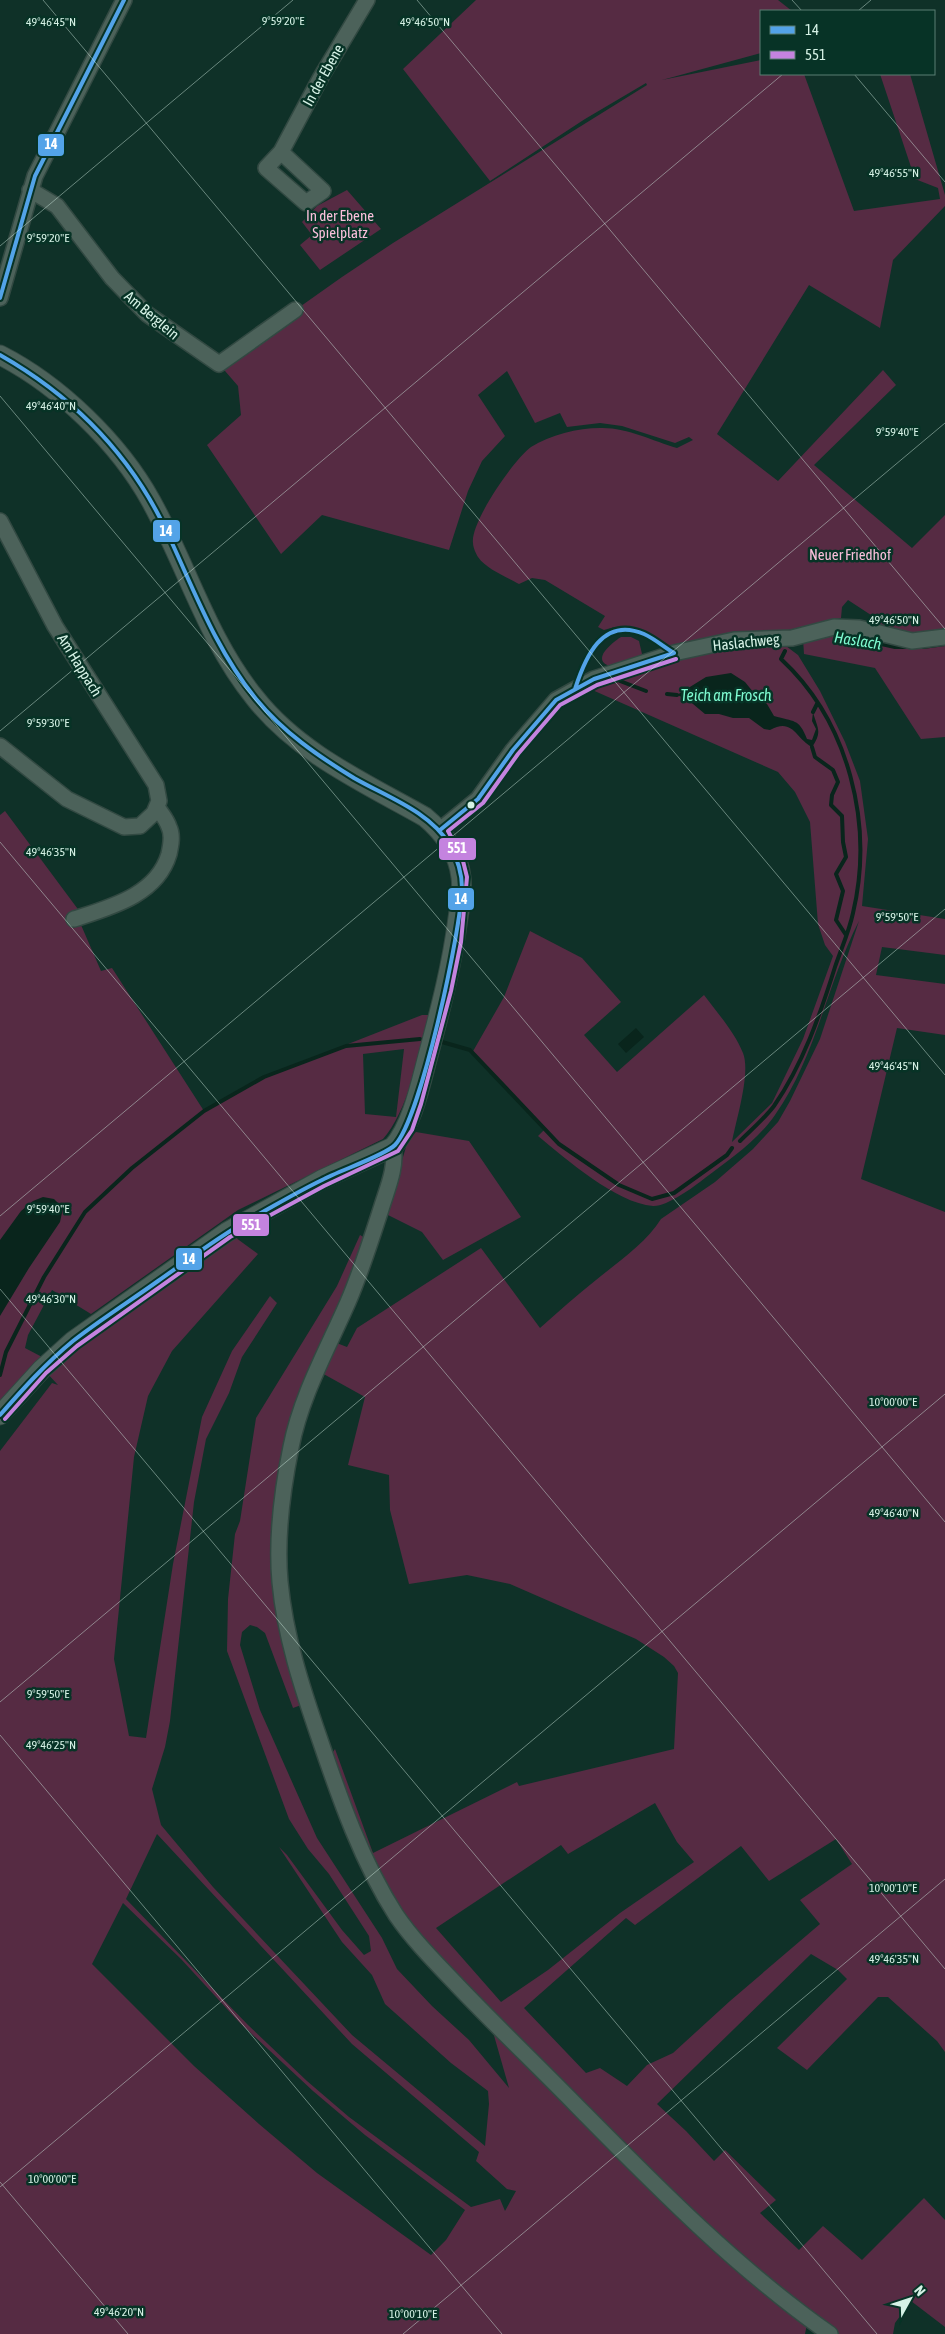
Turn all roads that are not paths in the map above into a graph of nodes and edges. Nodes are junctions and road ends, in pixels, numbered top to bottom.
1 (124, 0) edge
2 (367, 0) edge
3 (282, 152) dead end
4 (30, 190) junction
5 (0, 298) edge
6 (295, 310) dead end
7 (0, 355) edge
8 (0, 521) edge
9 (945, 637) edge
10 (0, 746) edge
11 (157, 807) junction
12 (440, 830) junction
13 (74, 919) dead end
14 (399, 1138) junction
15 (0, 1415) edge
16 (830, 2334) edge

1 - 4 street
2 - 3 street, In der Ebene
4 - 5 street
4 - 6 street, Am Berglein
7 - 12 street
8 - 11 street, Am Happach
9 - 12 street, Haslachweg
10 - 11 street
11 - 13 street, Am Happach
12 - 14 street
14 - 15 street
14 - 16 street

